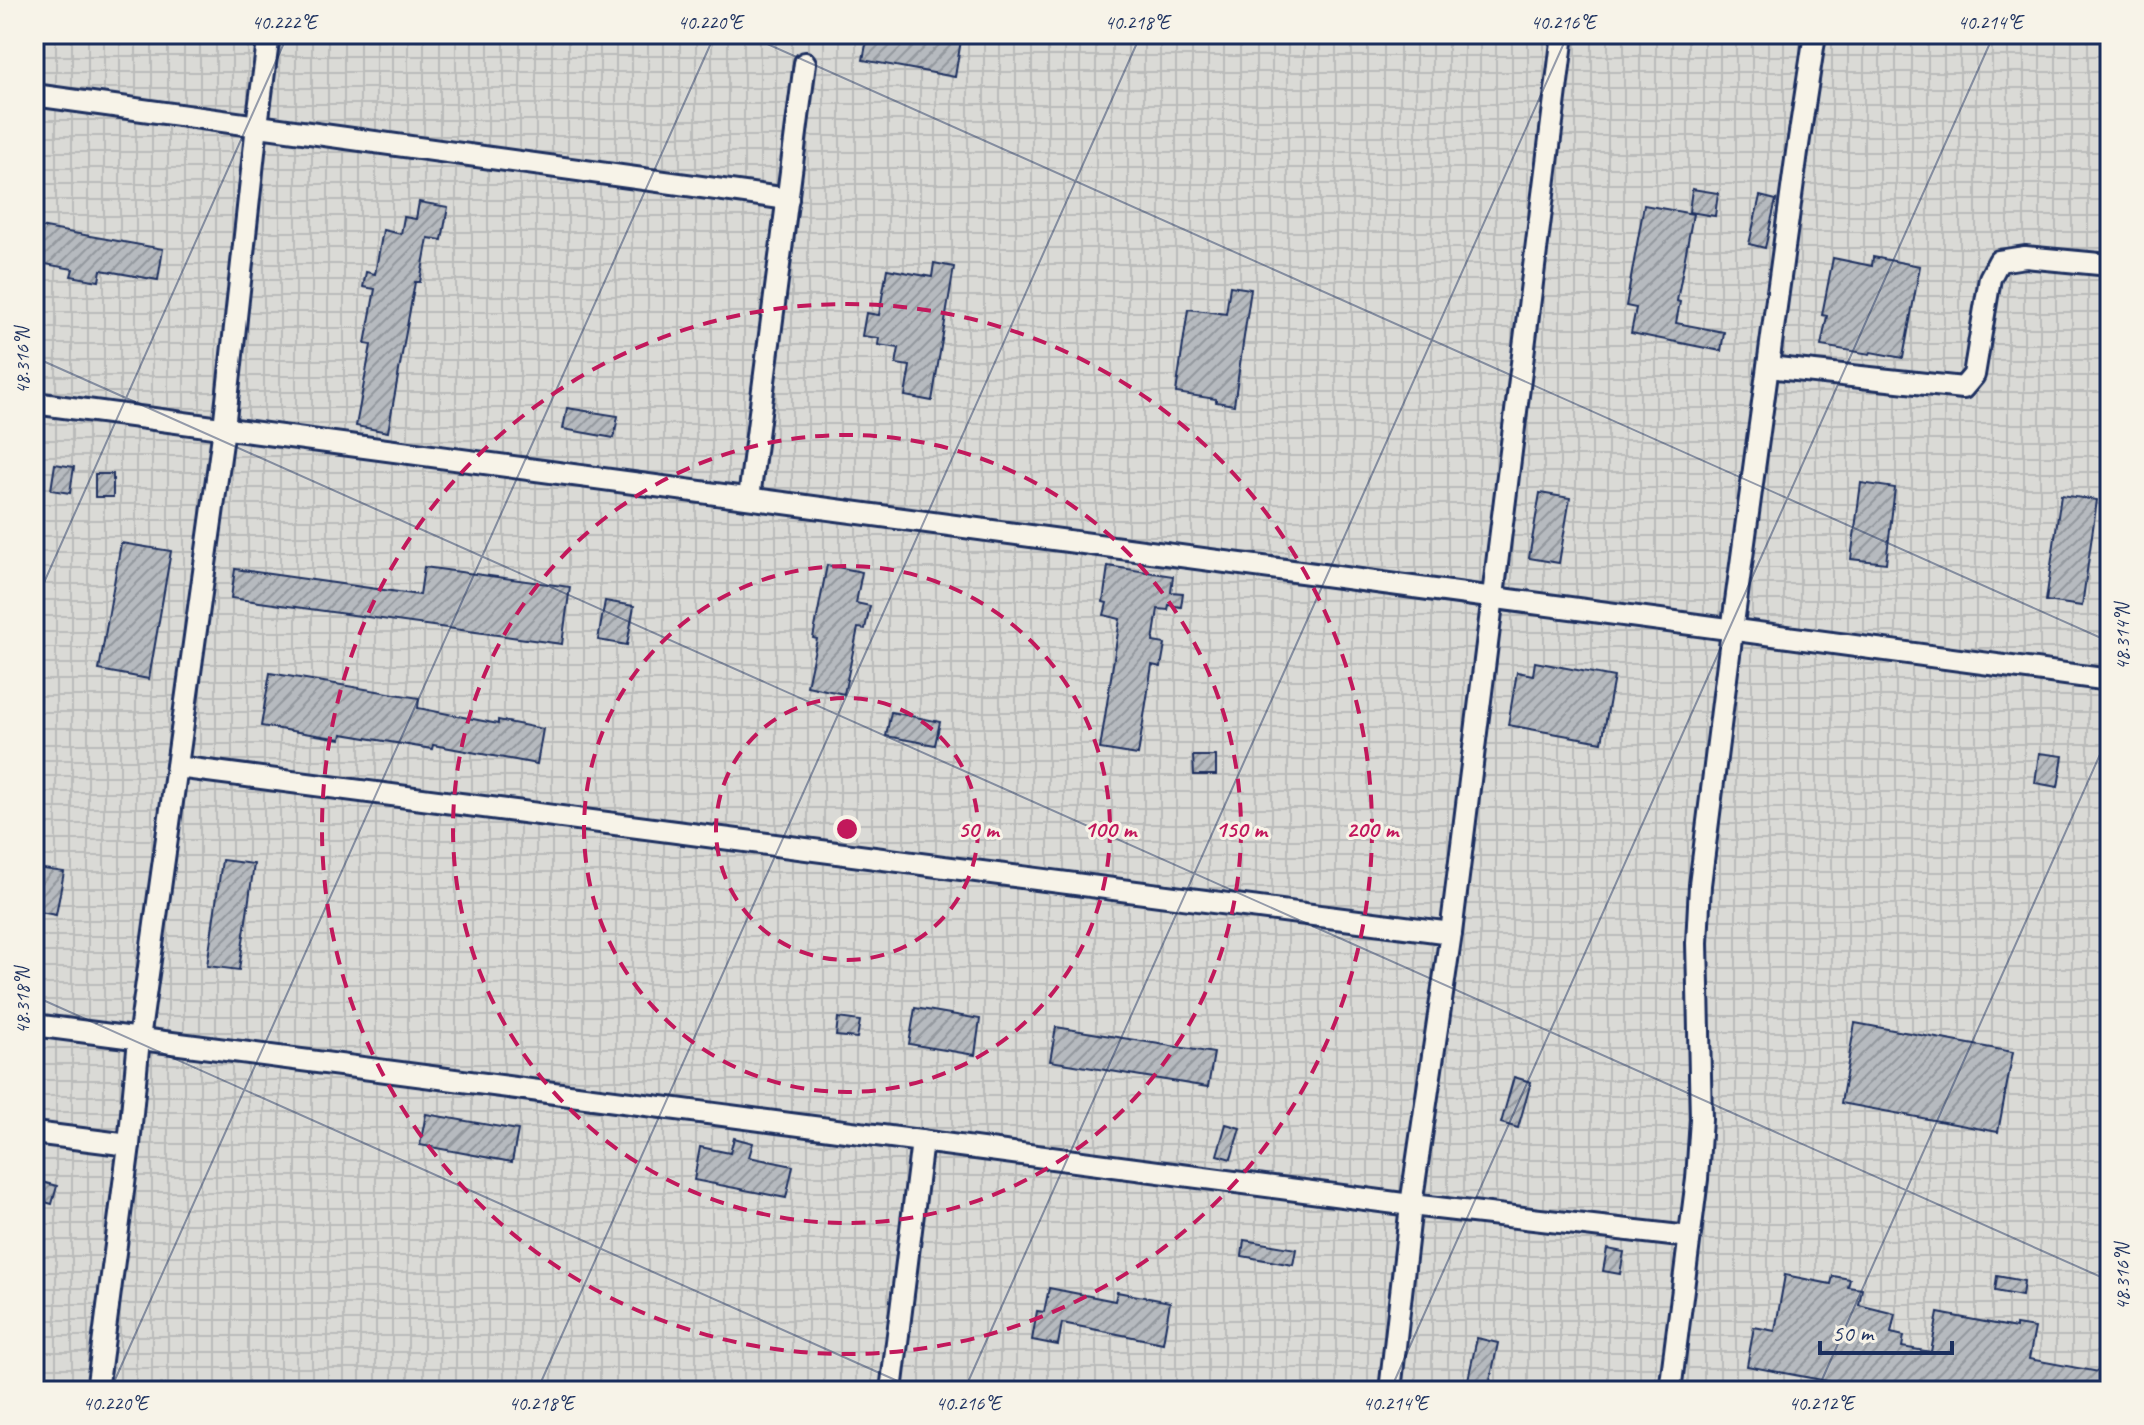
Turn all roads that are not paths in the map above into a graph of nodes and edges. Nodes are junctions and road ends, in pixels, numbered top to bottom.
1 (269, 34) edge
2 (1563, 34) edge
3 (1815, 34) edge
4 (805, 63) dead end
5 (34, 95) edge
6 (257, 125) junction
7 (788, 199) junction
8 (2110, 265) edge
9 (1768, 367) junction
10 (34, 403) edge
11 (224, 428) junction
12 (749, 498) junction
13 (1493, 598) junction
14 (1732, 631) junction
15 (2110, 680) edge
16 (177, 767) junction
17 (1451, 933) junction
18 (34, 1025) edge
19 (139, 1039) junction
20 (34, 1133) edge
21 (922, 1141) junction
22 (129, 1145) junction
23 (1411, 1205) junction
24 (1689, 1237) junction
25 (97, 1391) edge
26 (891, 1391) edge
27 (1390, 1391) edge
28 (1670, 1391) edge

1 - 6 lane
2 - 13 lane
3 - 9 lane
4 - 7 lane
5 - 6 lane
6 - 7 lane
6 - 11 lane
7 - 12 lane
8 - 9 lane
9 - 14 lane
10 - 11 lane
11 - 12 lane
11 - 16 lane
12 - 13 lane
13 - 14 lane
13 - 17 lane
14 - 15 lane
14 - 24 lane
16 - 17 lane
16 - 19 lane
17 - 23 lane
18 - 19 lane
19 - 21 lane
19 - 22 lane
20 - 22 lane
21 - 23 lane
21 - 26 lane
22 - 25 lane
23 - 24 lane
23 - 27 lane
24 - 28 lane

